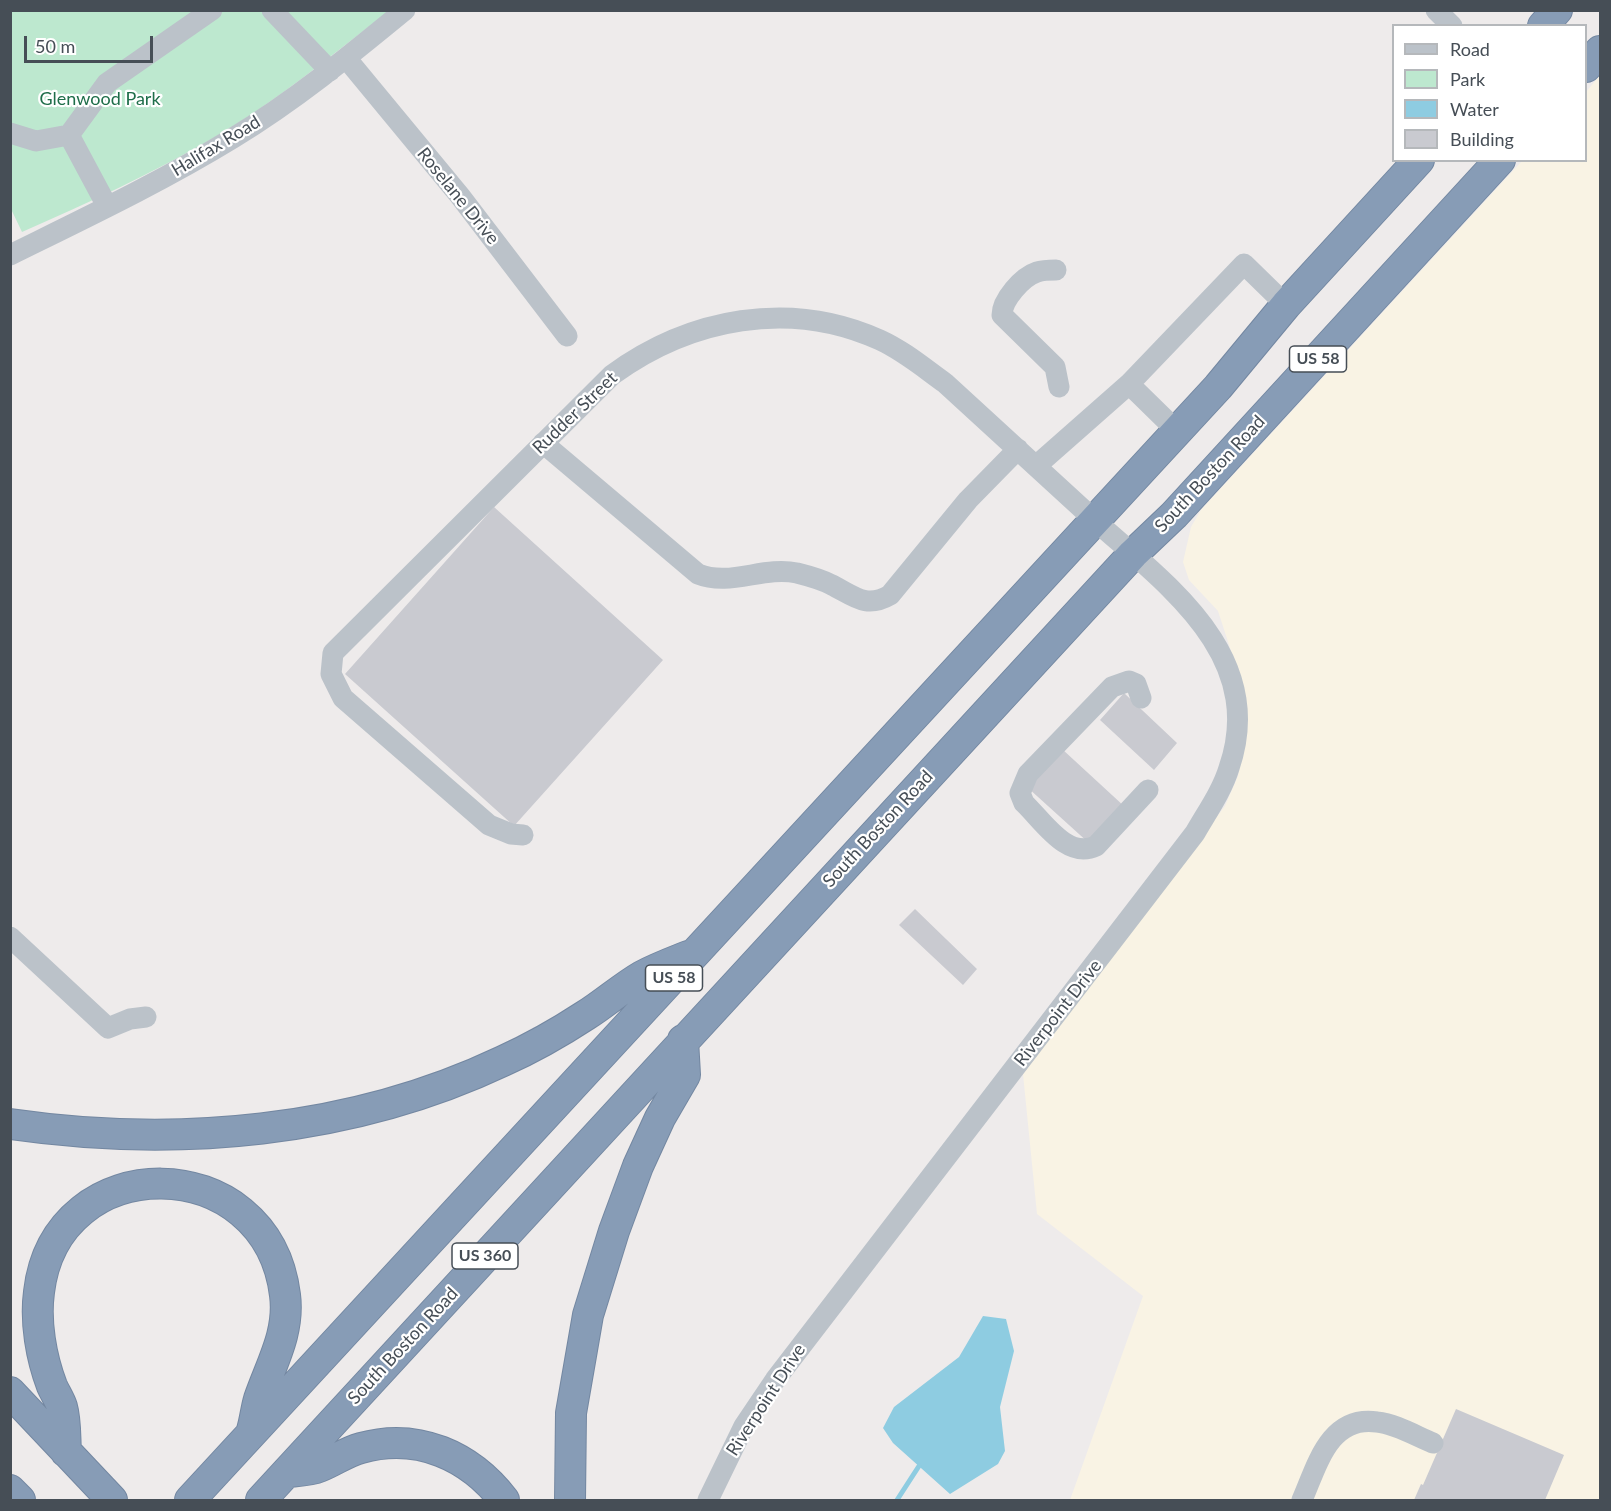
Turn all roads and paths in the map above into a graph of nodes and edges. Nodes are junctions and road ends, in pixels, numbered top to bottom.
1 (212, 10) edge
2 (272, 10) edge
3 (405, 10) edge
4 (1436, 10) edge
5 (1557, 10) edge
6 (1450, 24) edge
7 (1546, 24) edge
8 (1600, 51) edge
9 (338, 65) junction
10 (1587, 66) edge
11 (10, 133) edge
12 (69, 135) junction
13 (1417, 162) edge
14 (1498, 162) edge
15 (107, 206) junction
16 (10, 255) edge
17 (1056, 270) dead end
18 (1286, 305) junction
19 (567, 336) dead end
20 (1129, 384) junction
21 (1059, 387) dead end
22 (1177, 431) junction
23 (543, 443) junction
24 (1018, 449) junction
25 (1036, 465) junction
26 (1095, 520) junction
27 (1133, 554) junction
28 (1141, 698) dead end
29 (1148, 790) dead end
30 (523, 835) dead end
31 (10, 938) edge
32 (699, 951) junction
33 (146, 1017) dead end
34 (683, 1040) junction
35 (10, 1124) edge
36 (10, 1392) edge
37 (252, 1433) junction
38 (1433, 1443) dead end
39 (66, 1452) junction
40 (287, 1472) junction
41 (10, 1490) edge
42 (199, 1491) edge
43 (20, 1500) edge
44 (112, 1500) edge
45 (261, 1500) edge
46 (504, 1500) edge
47 (570, 1500) edge
48 (708, 1500) edge
49 (1302, 1500) edge

1 - 12 street
2 - 9 street, Roselane Drive
3 - 9 street, Halifax Road
4 - 6 street
5 - 7 highway
8 - 10 highway
9 - 15 street, Halifax Road
9 - 19 street, Roselane Drive
11 - 12 street
12 - 15 street
13 - 18 highway, US 58
14 - 27 highway, South Boston Road / US 58
15 - 16 street, Halifax Road
17 - 21 street
18 - 20 street
18 - 22 highway, US 58
20 - 22 street
20 - 25 street
22 - 26 highway, US 58
23 - 24 street, Rudder Street
23 - 24 street
23 - 30 street, Rudder Street
24 - 25 street, Rudder Street
25 - 26 street, Rudder Street
26 - 27 street, Riverpoint Drive
26 - 32 highway, US 58
27 - 34 highway, South Boston Road / US 58
27 - 48 street, Riverpoint Drive
28 - 29 street
31 - 33 street
32 - 35 highway
32 - 37 highway, US 58
34 - 40 highway, South Boston Road / US 360
34 - 47 highway
36 - 39 highway
37 - 39 highway
37 - 42 highway, US 58
38 - 49 street
39 - 44 highway
40 - 45 highway, South Boston Road / US 360
40 - 46 highway
41 - 43 highway

